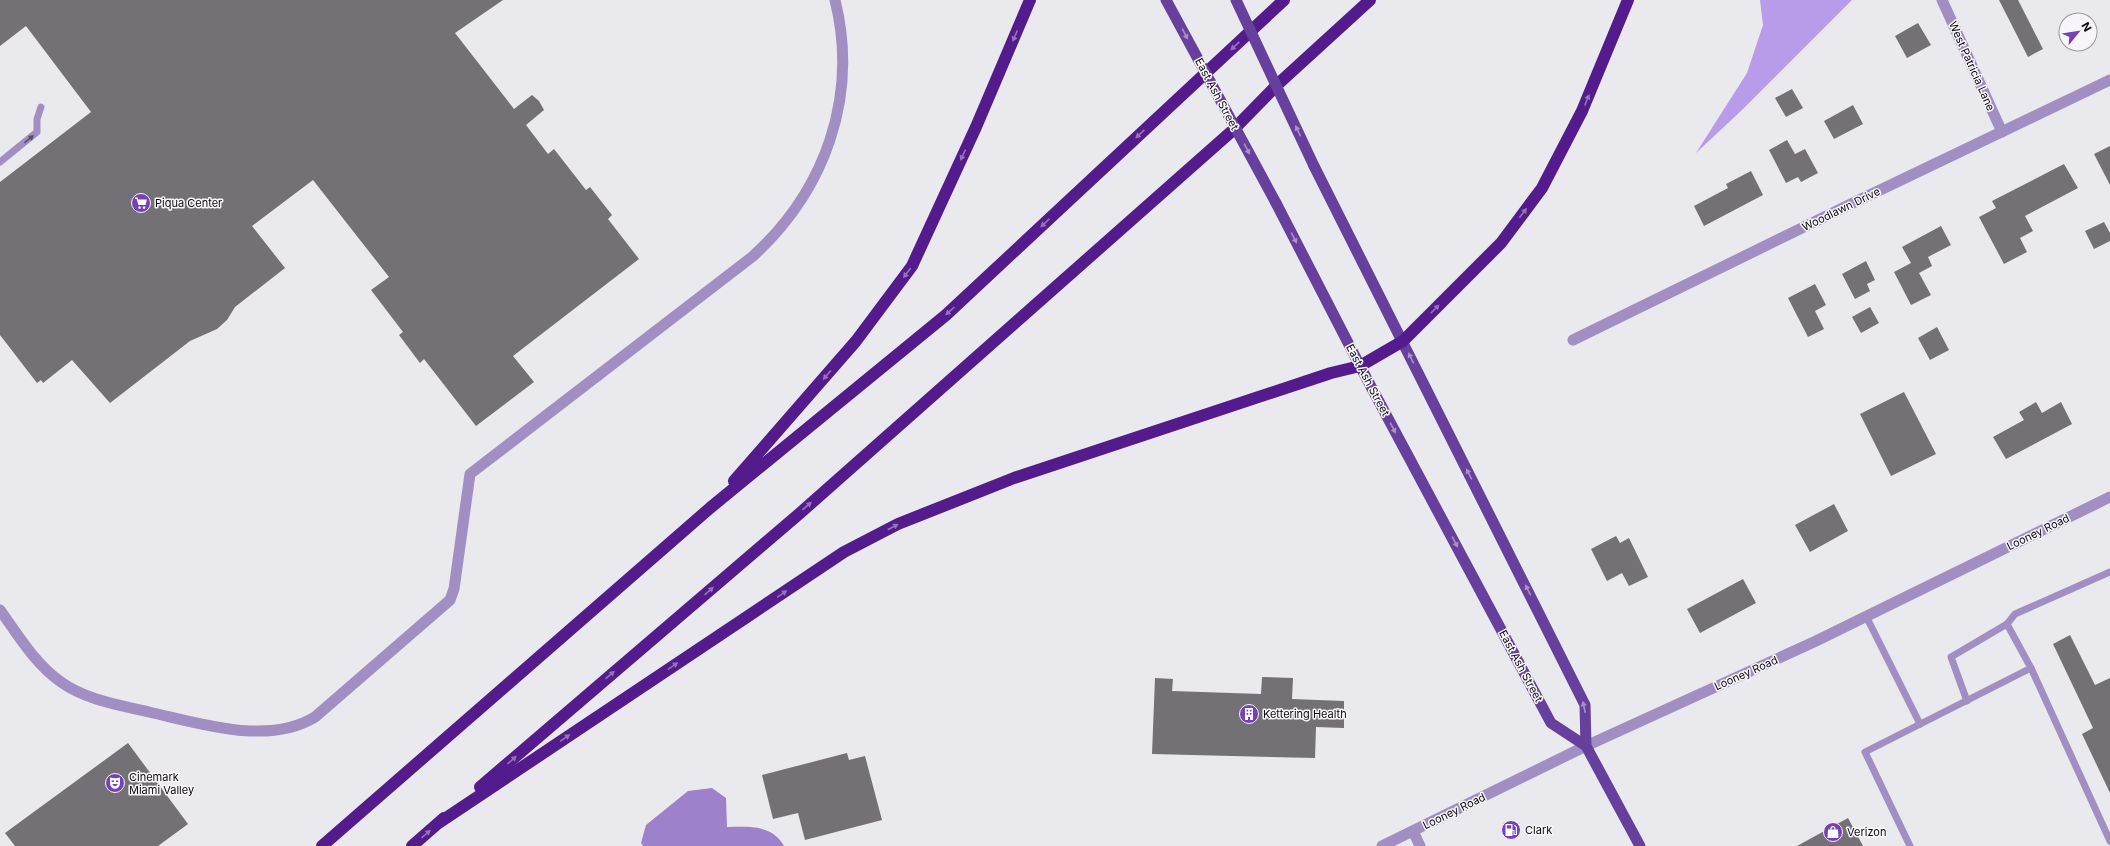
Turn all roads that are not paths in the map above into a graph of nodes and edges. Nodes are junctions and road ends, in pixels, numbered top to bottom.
1 (835, 0) edge
2 (1030, 0) edge
3 (1166, 0) edge
4 (1236, 0) edge
5 (1284, 0) edge
6 (1370, 0) edge
7 (1628, 0) edge
8 (1942, 0) edge
9 (2110, 80) edge
10 (41, 107) dead end
11 (2002, 132) junction
12 (0, 162) edge
13 (1573, 340) dead end
14 (1403, 341) junction
15 (1360, 366) junction
16 (2110, 497) edge
17 (710, 508) junction
18 (2110, 572) edge
19 (0, 610) edge
20 (1866, 616) junction
21 (2007, 624) junction
22 (2031, 668) junction
23 (1967, 701) junction
24 (1920, 724) junction
25 (1586, 746) junction
26 (440, 822) junction
27 (1413, 831) junction
28 (2110, 841) edge
29 (322, 846) edge
30 (412, 846) edge
31 (1382, 846) edge
32 (1420, 846) edge
33 (1640, 846) edge
34 (1910, 846) edge

1 - 19 street
2 -> 17 highway
3 -> 15 main road, East Ash Street, bridge
14 -> 4 main road, East Ash Street, bridge
5 -> 17 highway
26 -> 6 highway
14 -> 7 highway
8 - 11 street, West Patricia Lane
9 - 11 street, Woodlawn Drive
12 -> 10 lane
11 - 13 street, Woodlawn Drive
14 - 15 highway
25 -> 14 main road, East Ash Street
15 -> 25 main road, East Ash Street
26 -> 15 highway
16 - 20 street, Looney Road
17 - 29 highway
18 - 21 lane
20 - 24 lane
20 - 25 street, Looney Road
21 - 22 lane
21 - 23 lane
22 - 23 lane
22 - 28 lane
23 - 24 lane
24 - 34 lane
25 - 27 street, Looney Road
25 - 33 main road, East Ash Street
30 -> 26 highway
27 - 31 street, Looney Road
27 - 32 street

